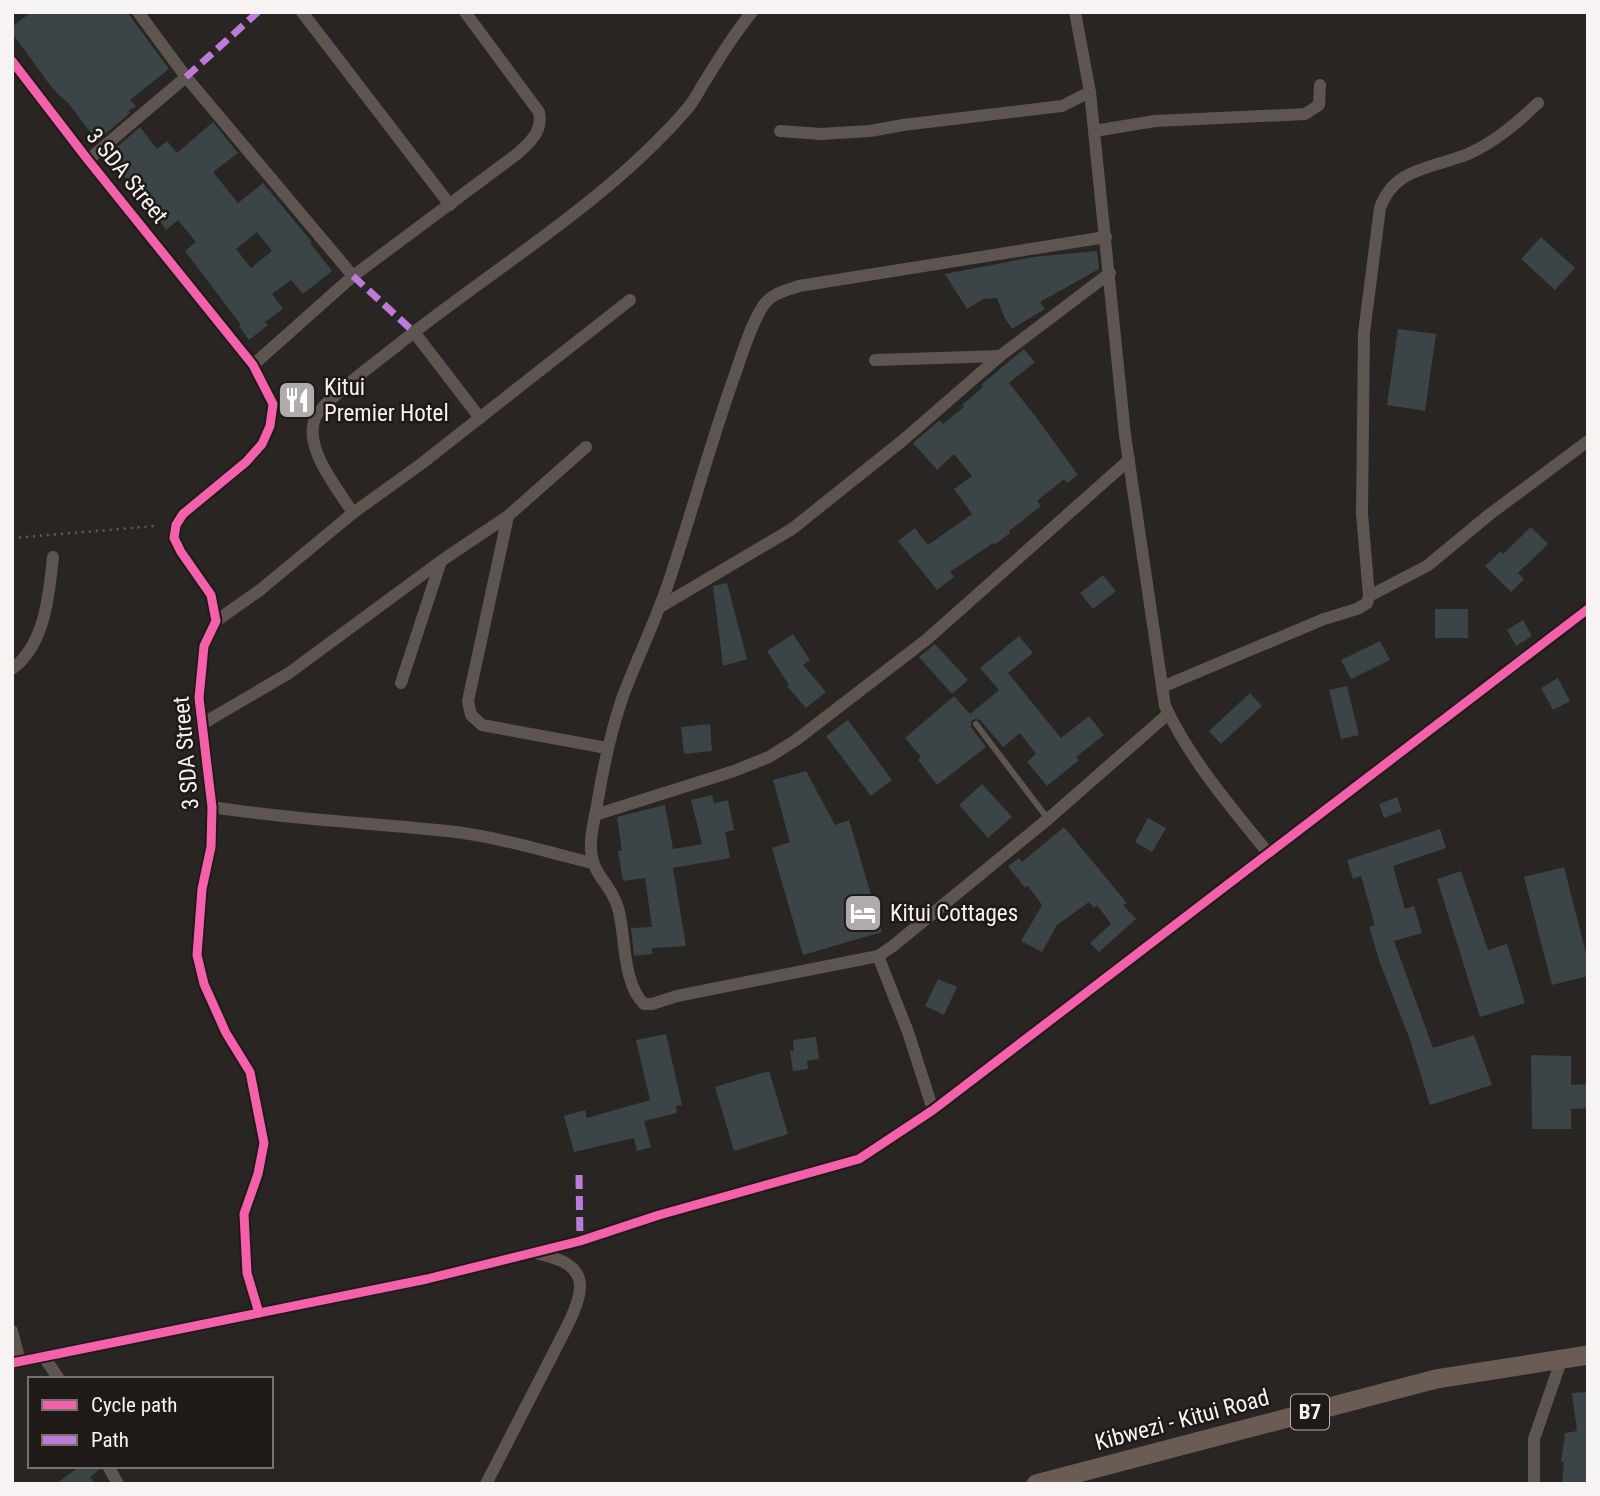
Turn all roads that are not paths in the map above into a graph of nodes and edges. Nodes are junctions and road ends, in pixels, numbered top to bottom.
1 (138, 12) edge
2 (302, 12) edge
3 (465, 12) edge
4 (752, 12) edge
5 (1075, 12) edge
6 (12, 61) edge
7 (186, 77) junction
8 (1320, 85) dead end
9 (1090, 92) junction
10 (1538, 103) dead end
11 (780, 131) dead end
12 (1094, 131) junction
13 (88, 160) junction
14 (450, 205) junction
15 (1106, 237) junction
16 (1110, 273) junction
17 (353, 276) junction
18 (630, 300) dead end
19 (414, 332) junction
20 (1000, 356) junction
21 (875, 360) dead end
22 (253, 365) junction
23 (480, 418) junction
24 (1588, 441) edge
25 (586, 447) dead end
26 (1129, 460) junction
27 (353, 513) junction
28 (508, 516) junction
29 (53, 557) dead end
30 (441, 561) junction
31 (1369, 596) junction
32 (660, 607) junction
33 (1588, 610) edge
34 (216, 621) junction
35 (12, 669) edge
36 (401, 683) dead end
37 (1162, 687) junction
38 (1168, 714) junction
39 (202, 724) junction
40 (976, 724) dead end
41 (607, 748) junction
42 (212, 807) junction
43 (595, 815) junction
44 (1048, 819) junction
45 (1269, 854) junction
46 (592, 863) junction
47 (878, 956) junction
48 (933, 1111) junction
49 (531, 1252) junction
50 (259, 1313) junction
51 (12, 1331) edge
52 (1588, 1355) edge
53 (44, 1357) junction
54 (1561, 1361) junction
55 (16, 1362) edge
56 (58, 1377) edge
57 (109, 1468) edge
58 (118, 1484) edge
59 (486, 1484) edge
60 (1036, 1484) edge
61 (1534, 1484) edge

1 - 7 street
2 - 14 street
3 - 14 street
4 - 19 street
5 - 9 street
6 - 13 street, 3 SDA Street
7 - 13 street
7 - 17 street
8 - 12 street
9 - 11 street
9 - 12 street
10 - 31 street
12 - 15 street
13 - 22 street, 3 SDA Street
14 - 17 street
15 - 16 street
15 - 32 street
16 - 20 street
16 - 26 street
17 - 22 street
18 - 23 street
19 - 23 street
19 - 27 street
20 - 21 street
20 - 32 street
22 - 34 street, 3 SDA Street
23 - 27 street
24 - 31 street
25 - 28 street
26 - 37 street
26 - 43 street
27 - 34 street
28 - 30 street
28 - 41 street
29 - 35 street
30 - 36 street
30 - 39 street
31 - 37 street
32 - 41 street
33 - 45 street
34 - 39 street, 3 SDA Street
37 - 38 street
38 - 44 street
38 - 45 street
39 - 42 street, 3 SDA Street
40 - 44 lane
41 - 43 street
42 - 46 street
42 - 50 street, 3 SDA Street
43 - 46 street
44 - 47 street
45 - 48 street
46 - 47 street
47 - 48 street
48 - 49 street
49 - 50 street
49 - 59 street
50 - 53 street
51 - 55 street
52 - 54 main road, Kibwezi - Kitui Road / B7
53 - 55 street
53 - 56 street
54 - 60 main road, Kibwezi - Kitui Road / B7
54 - 61 street
57 - 58 street

